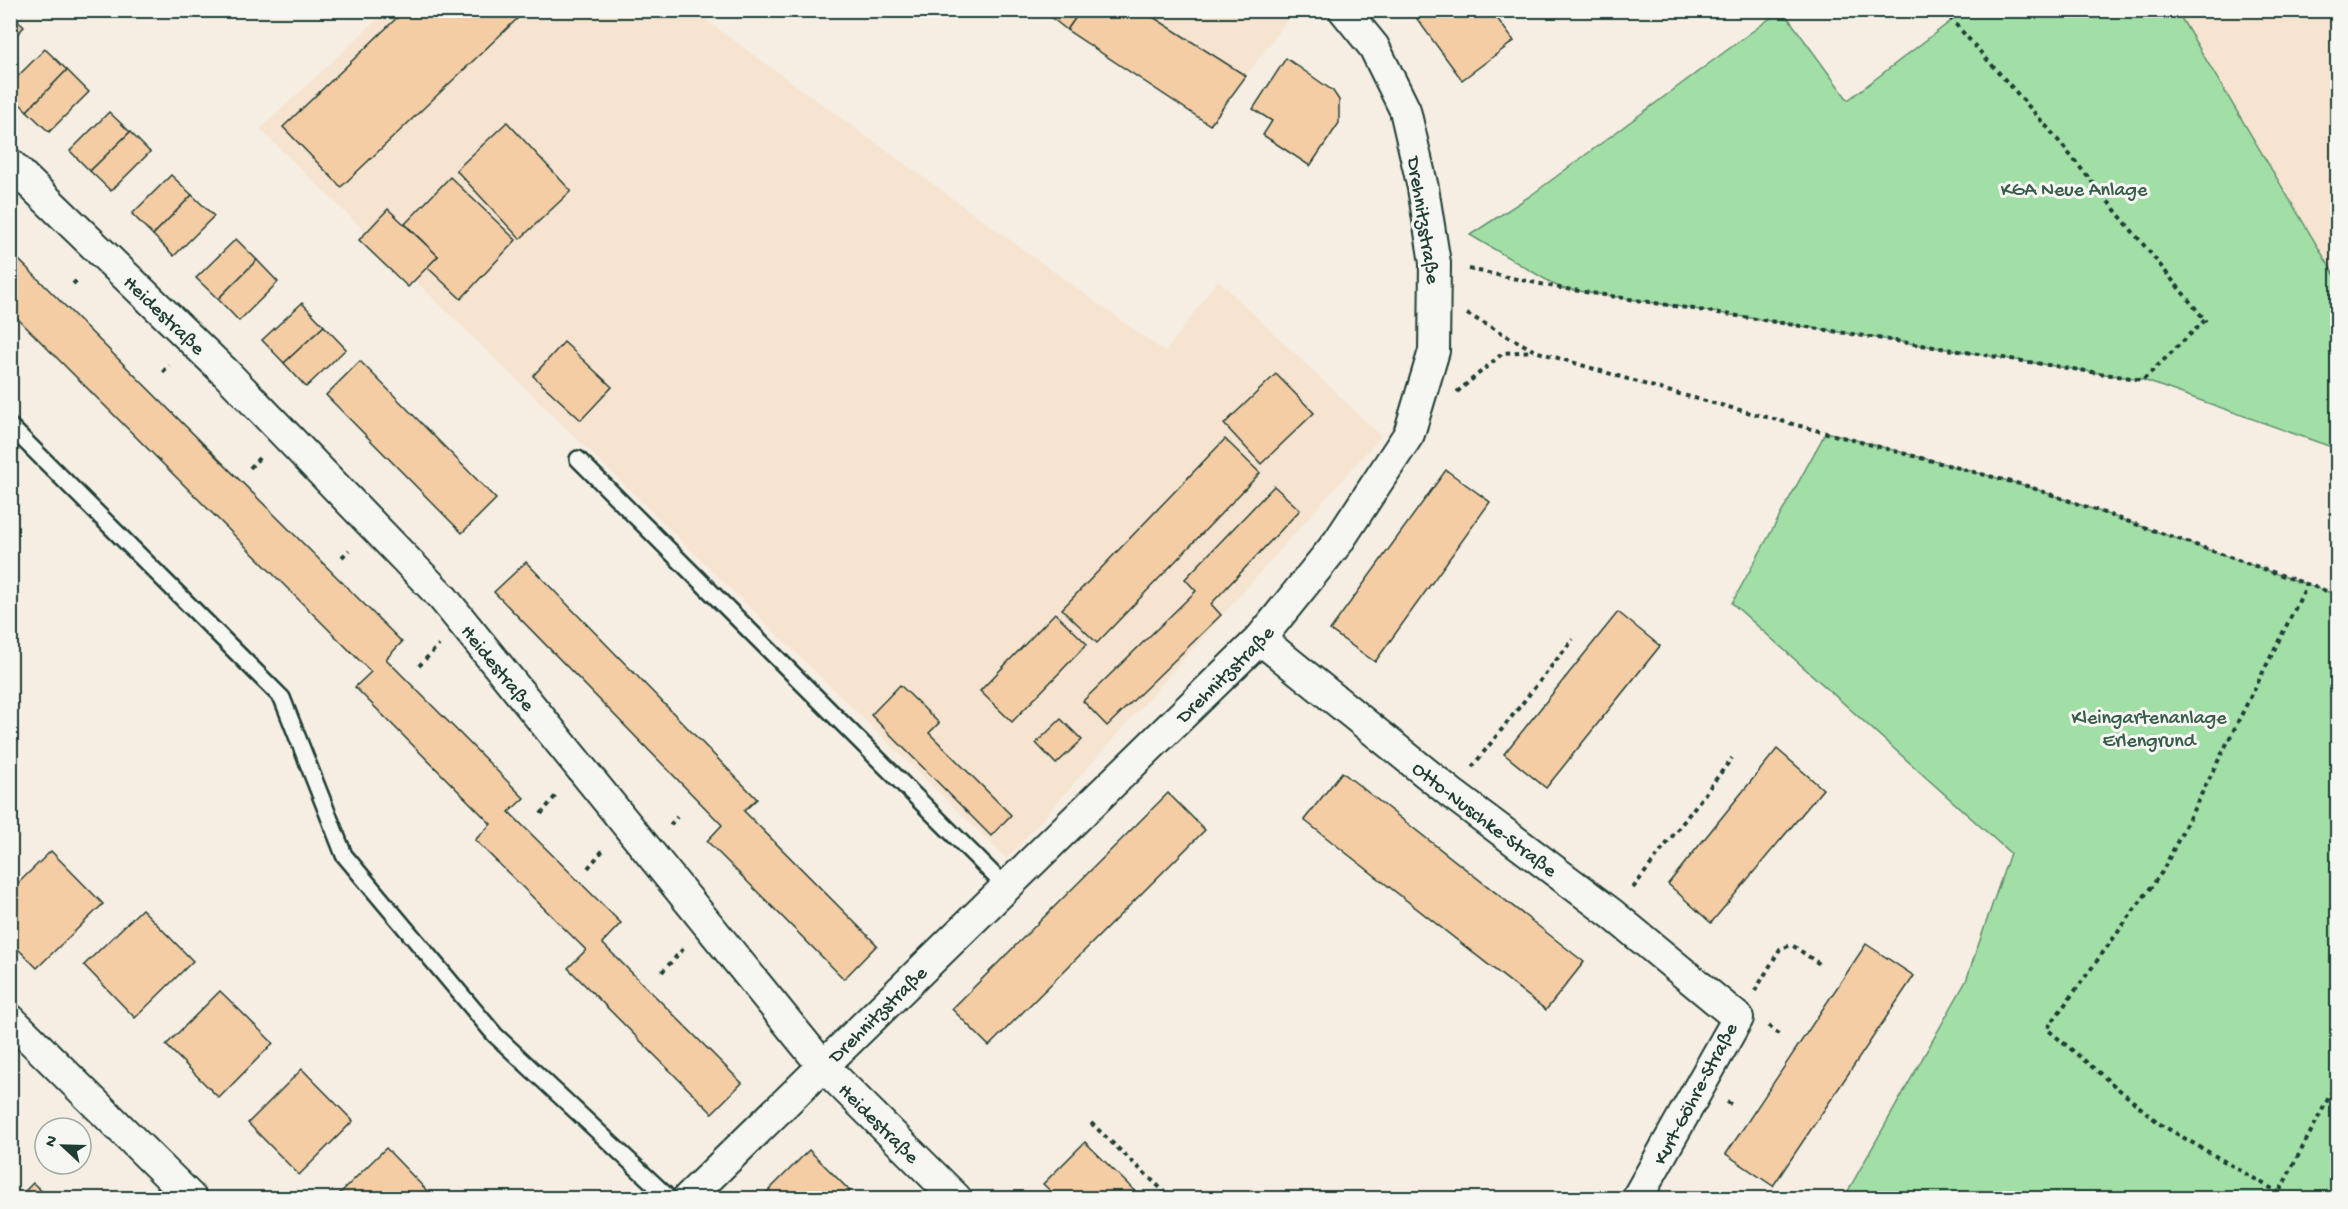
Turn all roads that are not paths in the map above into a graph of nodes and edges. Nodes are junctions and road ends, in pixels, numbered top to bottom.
1 (1344, 10) edge
2 (10, 164) edge
3 (10, 426) edge
4 (578, 459) dead end
5 (1260, 639) junction
6 (1005, 886) junction
7 (1710, 997) joint
8 (10, 1019) edge
9 (822, 1065) junction
10 (191, 1198) edge
11 (669, 1198) edge
12 (688, 1198) edge
13 (956, 1198) edge
14 (1637, 1198) edge

1 - 5 street, Drehnitzstraße
2 - 9 street, Heidestraße
3 - 11 lane
4 - 6 lane
5 - 6 street, Drehnitzstraße
5 - 7 street, Otto-Nuschke-Straße
6 - 9 street, Drehnitzstraße
7 - 14 street, Kurt-Göhre-Straße
8 - 10 street
9 - 12 street, Drehnitzstraße
9 - 13 street, Heidestraße

